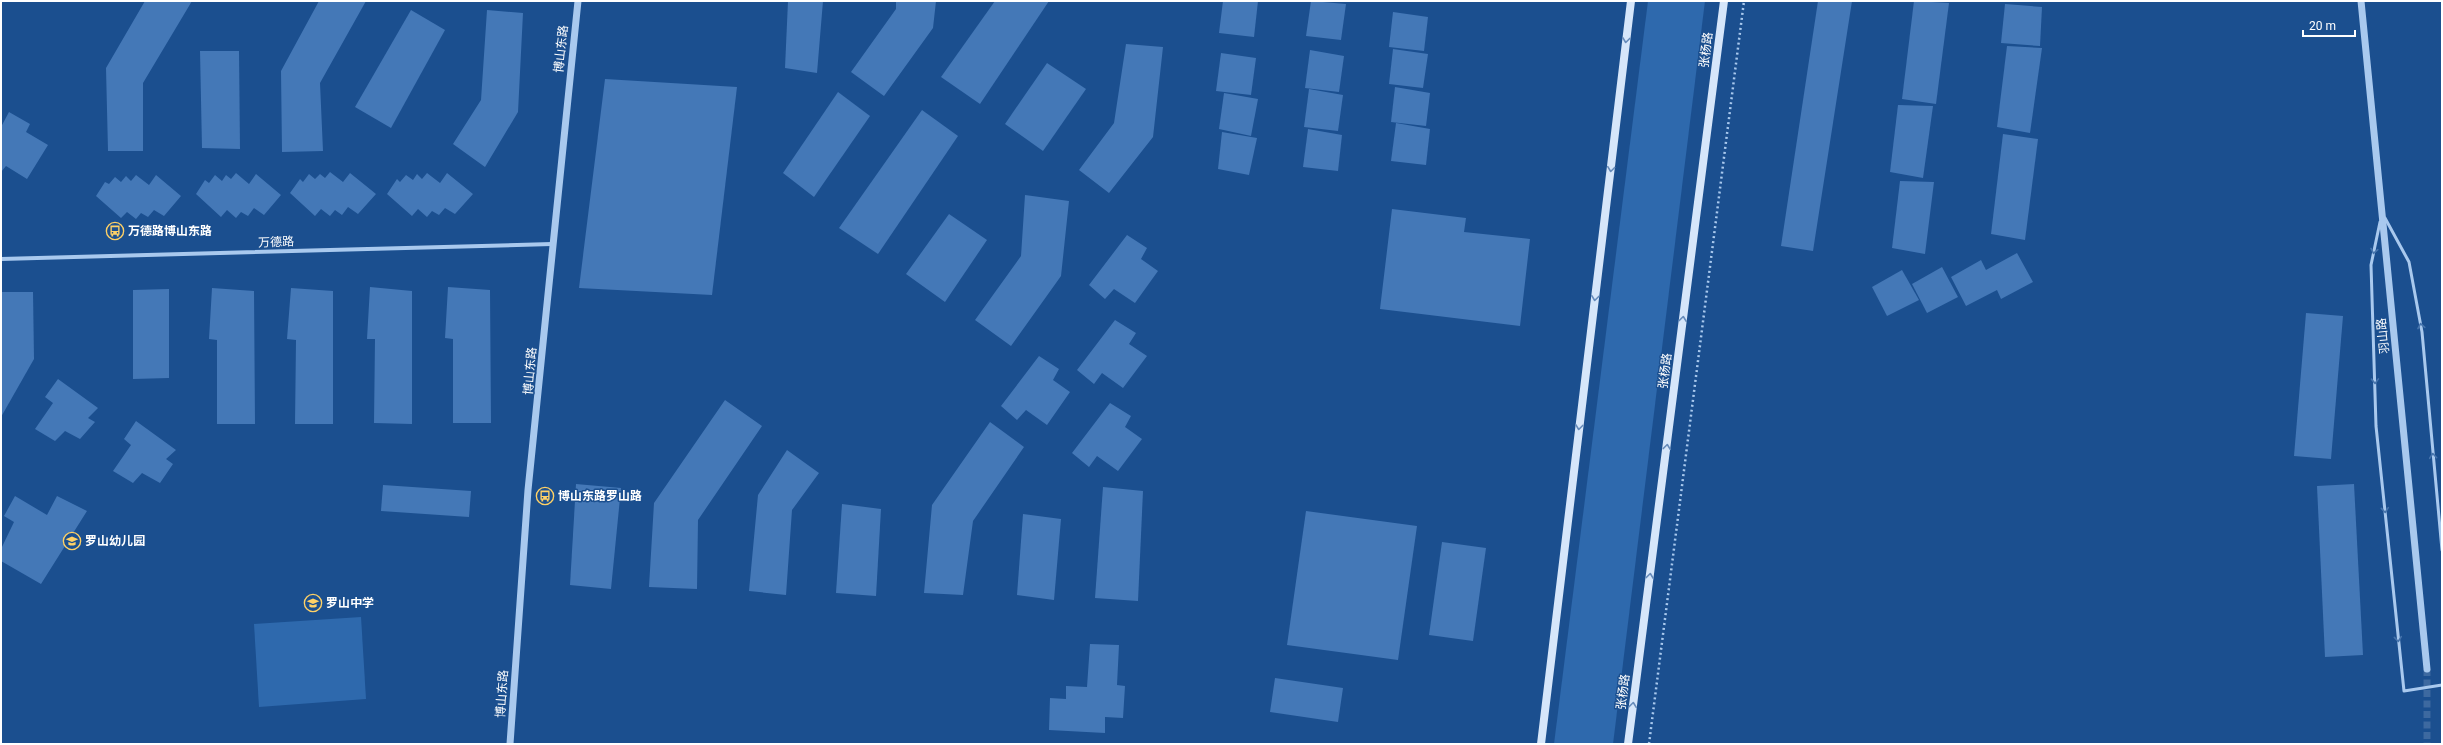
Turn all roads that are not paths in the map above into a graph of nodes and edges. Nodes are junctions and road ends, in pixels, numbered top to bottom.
1 (578, 1) edge
2 (1631, 1) edge
3 (1724, 1) edge
4 (2361, 1) edge
5 (2382, 213) junction
6 (552, 244) junction
7 (1, 259) edge
8 (2442, 550) edge
9 (2427, 670) tunnel mouth
10 (2442, 685) edge
11 (510, 744) edge
12 (1541, 744) edge
13 (1628, 744) edge

1 - 6 street, 博山东路
2 -> 12 main road
13 -> 3 main road, 张杨路
4 - 5 street, 羽山路
8 -> 5 lane
5 - 9 street, 羽山路
5 -> 10 lane
6 - 7 street, 万德路
6 - 11 street, 博山东路

